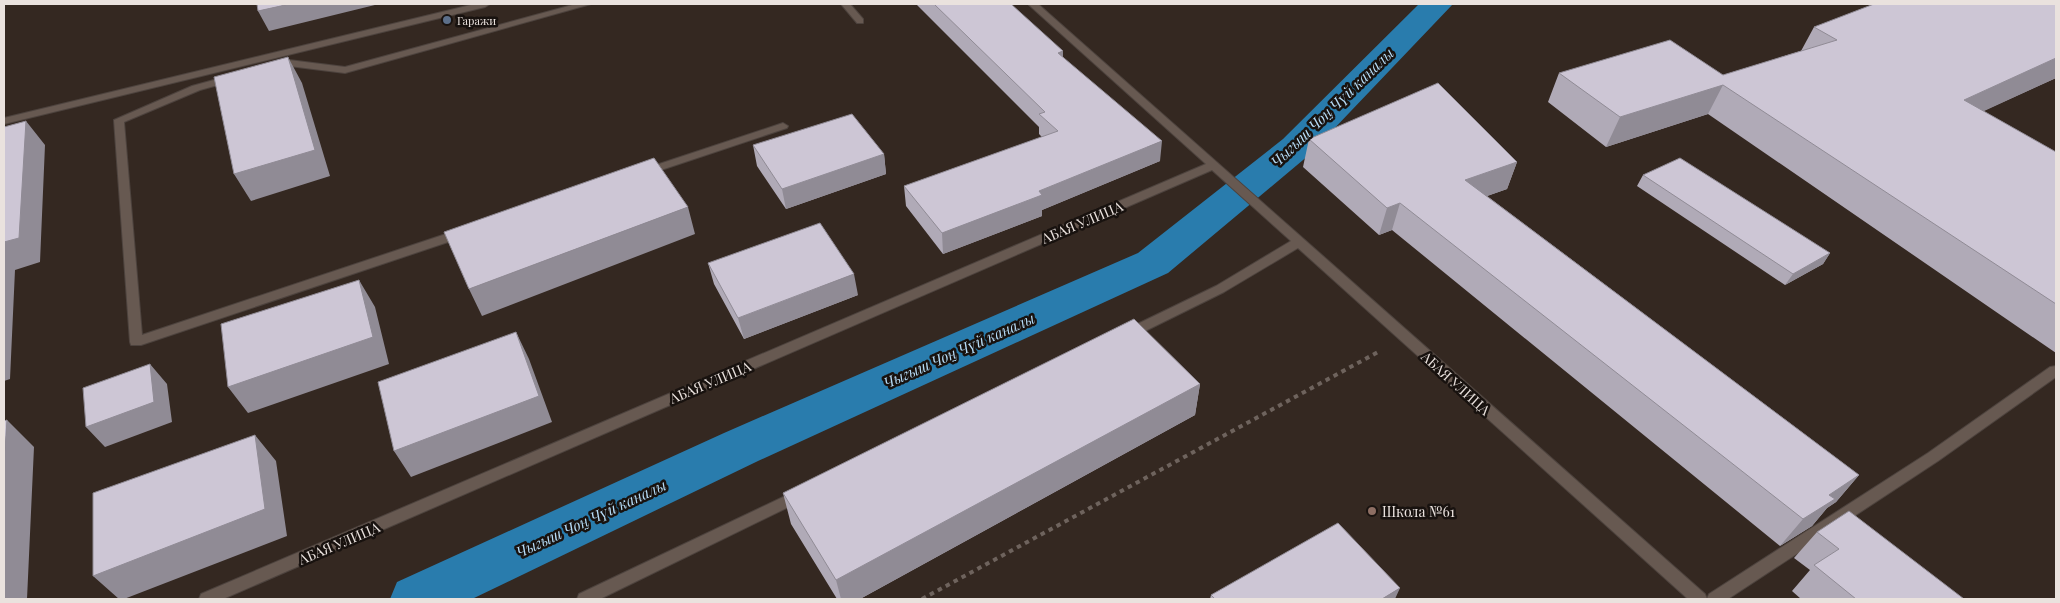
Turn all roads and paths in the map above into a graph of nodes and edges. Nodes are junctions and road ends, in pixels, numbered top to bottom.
1 (485, 4) edge
2 (586, 4) edge
3 (845, 4) edge
4 (1033, 4) edge
5 (860, 21) dead end
6 (4, 121) edge
7 (784, 126) dead end
8 (1214, 166) junction
9 (633, 176) edge
10 (474, 229) edge
11 (1299, 242) junction
12 (1405, 337) junction
13 (1113, 342) edge
14 (2055, 372) edge
15 (809, 490) edge
16 (207, 599) edge
17 (586, 599) edge
18 (922, 599) edge
19 (1698, 599) edge
20 (1715, 599) edge

1 - 6 street
2 - 10 street
3 - 5 street
4 - 8 street, АБАЯ УЛИЦА
7 - 9 street
8 - 11 street, АБАЯ УЛИЦА
8 - 16 street, АБАЯ УЛИЦА
11 - 12 street, АБАЯ УЛИЦА
11 - 13 street
12 - 18 path
12 - 19 street, АБАЯ УЛИЦА
14 - 20 street
15 - 17 street

